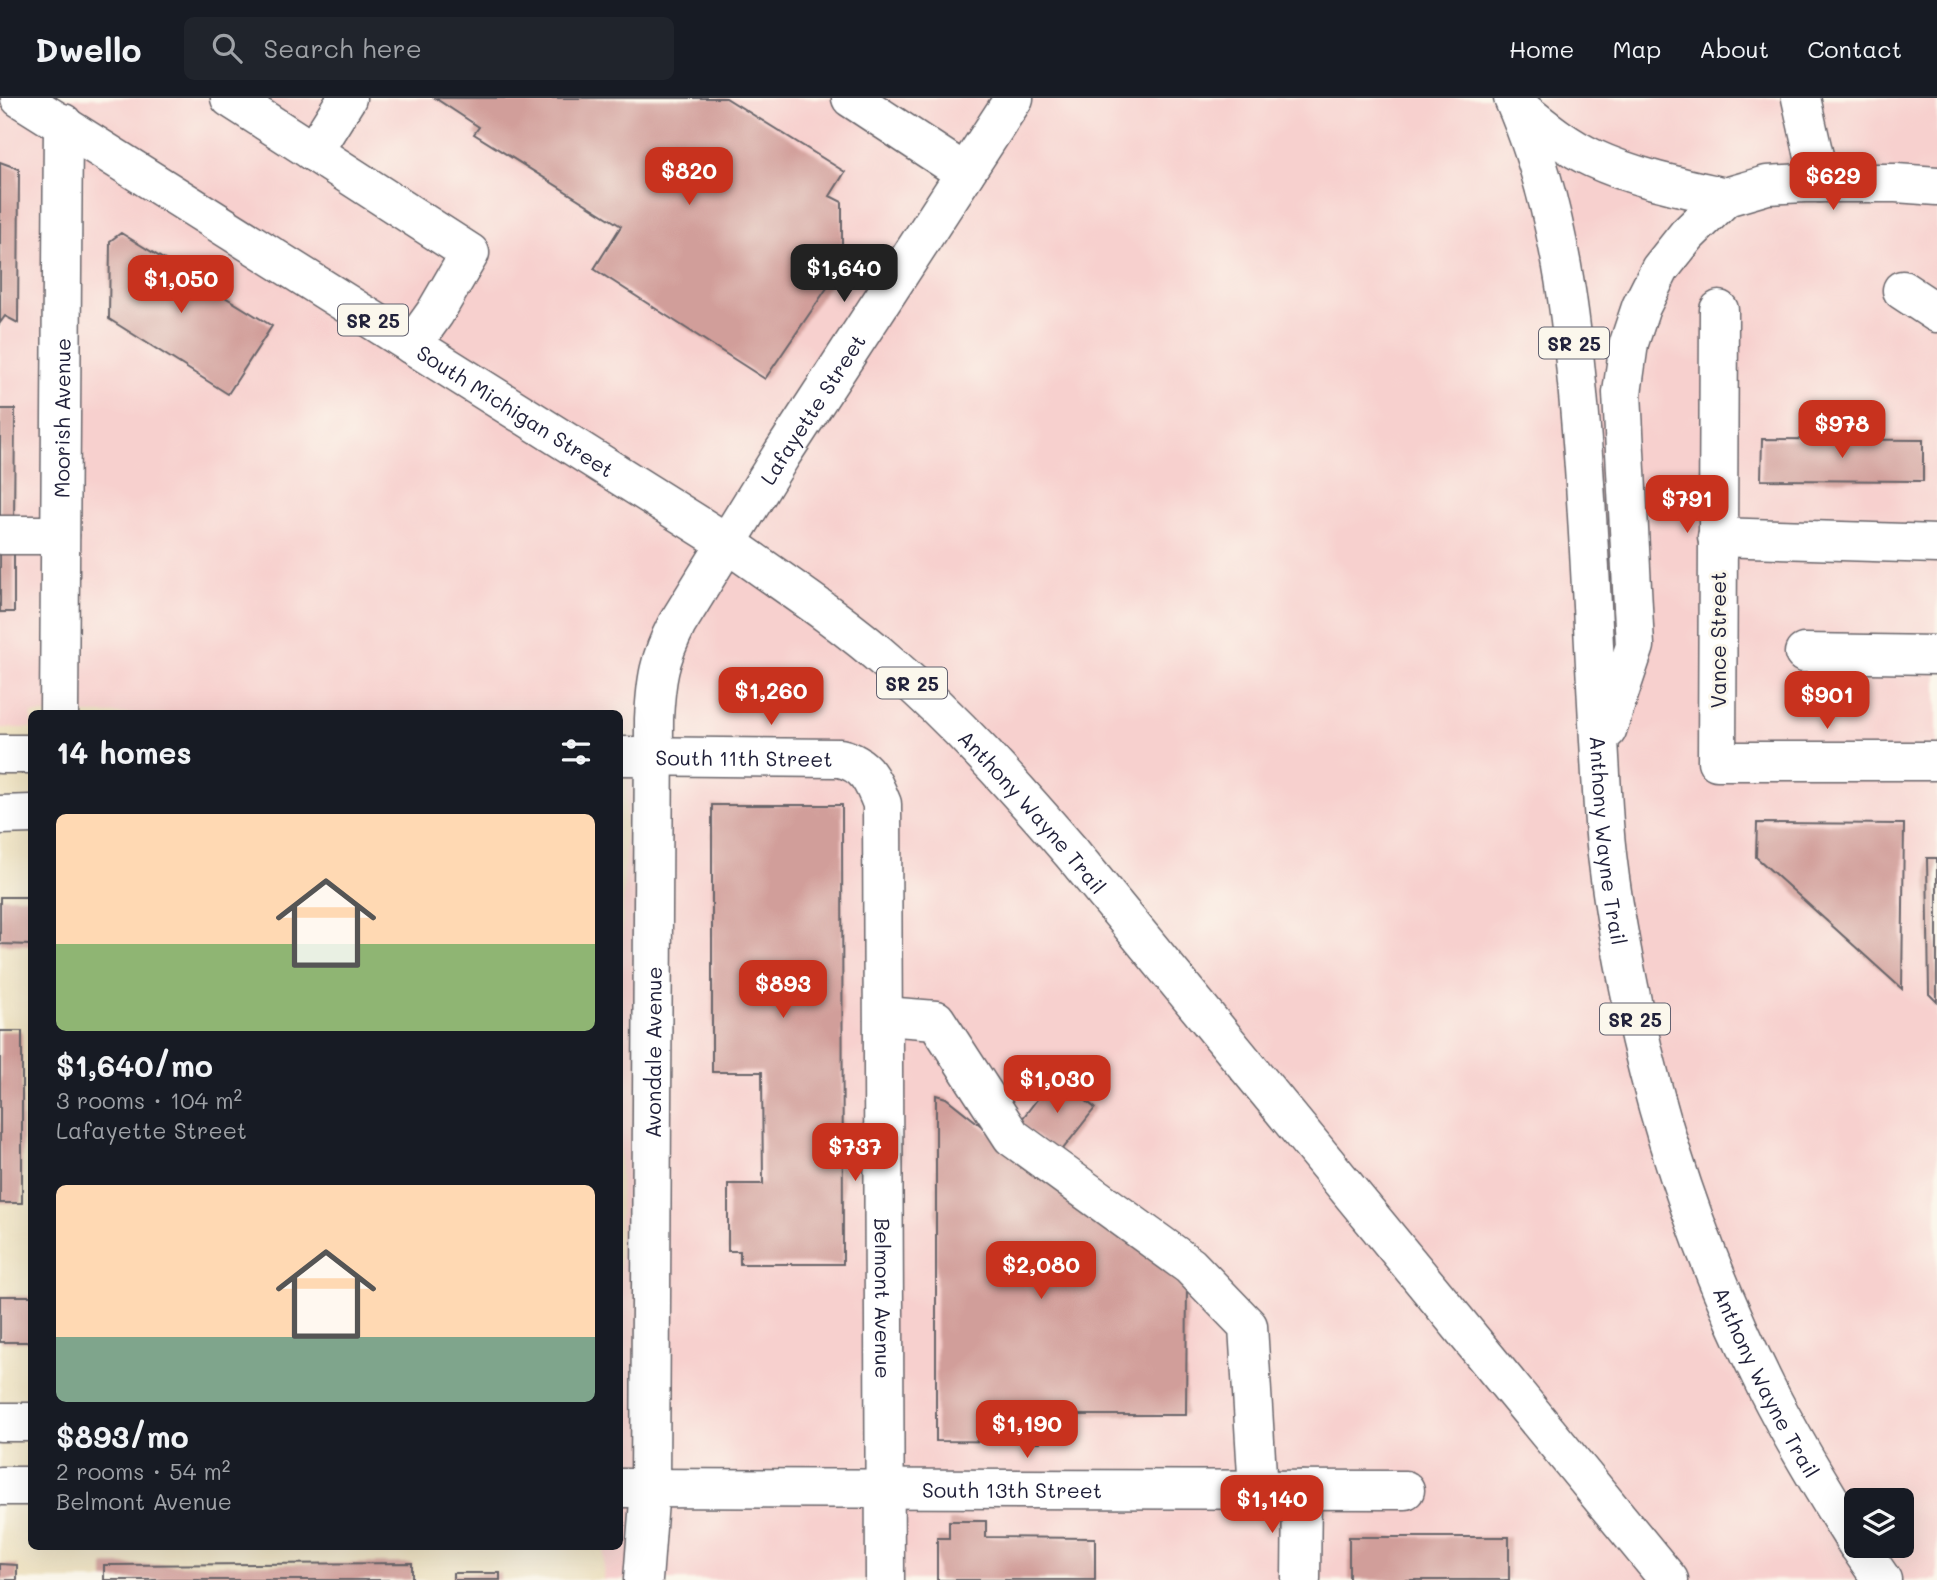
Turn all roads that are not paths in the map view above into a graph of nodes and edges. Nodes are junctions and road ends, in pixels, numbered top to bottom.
1 (20, 98) edge
2 (230, 98) edge
3 (347, 98) edge
4 (851, 98) edge
5 (1014, 98) edge
6 (1801, 98) edge
7 (1515, 102) edge
8 (63, 123) junction
9 (313, 152) junction
10 (965, 173) junction
11 (1820, 183) junction
12 (1937, 186) edge
13 (1726, 197) junction
14 (1902, 290) dead end
15 (1719, 310) dead end
16 (1937, 313) edge
17 (412, 345) junction
18 (0, 535) edge
19 (60, 535) junction
20 (1717, 537) junction
21 (727, 543) junction
22 (1937, 544) edge
23 (1804, 653) dead end
24 (1937, 655) edge
25 (58, 710) edge
26 (1601, 749) junction
27 (0, 754) edge
28 (28, 754) edge
29 (637, 756) edge
30 (1937, 761) edge
31 (866, 771) joint
32 (28, 814) edge
33 (0, 815) edge
34 (884, 1016) junction
35 (0, 1422) edge
36 (28, 1422) edge
37 (0, 1486) edge
38 (28, 1486) edge
39 (635, 1488) edge
40 (885, 1489) junction
41 (1302, 1490) junction
42 (1405, 1490) dead end
43 (1258, 1491) junction
44 (1844, 1522) edge
45 (1866, 1558) edge
46 (643, 1580) edge
47 (885, 1580) edge
48 (1301, 1580) edge
49 (1669, 1580) edge
50 (1882, 1580) edge

1 - 8 street, South Michigan Street / SR 25
2 - 9 street
3 - 9 street
4 - 10 street
5 - 10 street, Lafayette Street
6 - 11 street
7 - 13 street
7 - 26 street, Anthony Wayne Trail / SR 25
8 - 17 street, South Michigan Street / SR 25
8 - 19 street, Moorish Avenue
9 - 17 street
10 - 21 street, Lafayette Street
11 - 12 street
11 - 13 street
13 - 26 street
14 - 16 street
15 - 20 street, Vance Street
17 - 21 street, South Michigan Street / SR 25
18 - 19 street
19 - 25 street, Moorish Avenue
20 - 22 street
20 - 30 street, Vance Street
21 - 29 street, Avondale Avenue
21 - 49 street, Anthony Wayne Trail / SR 25
23 - 24 street
26 - 44 street, Anthony Wayne Trail / SR 25
27 - 28 street
29 - 31 street, South 11th Street
29 - 39 street, Avondale Avenue
31 - 34 street, Belmont Avenue
32 - 33 street
34 - 40 street, Belmont Avenue
34 - 43 street
35 - 36 street
37 - 38 street
39 - 40 street, South 13th Street
39 - 46 street, Avondale Avenue
40 - 43 street, South 13th Street
40 - 47 street, Belmont Avenue
41 - 42 street, South 13th Street
41 - 43 street, South 13th Street
41 - 48 street
45 - 50 street, Anthony Wayne Trail / SR 25

